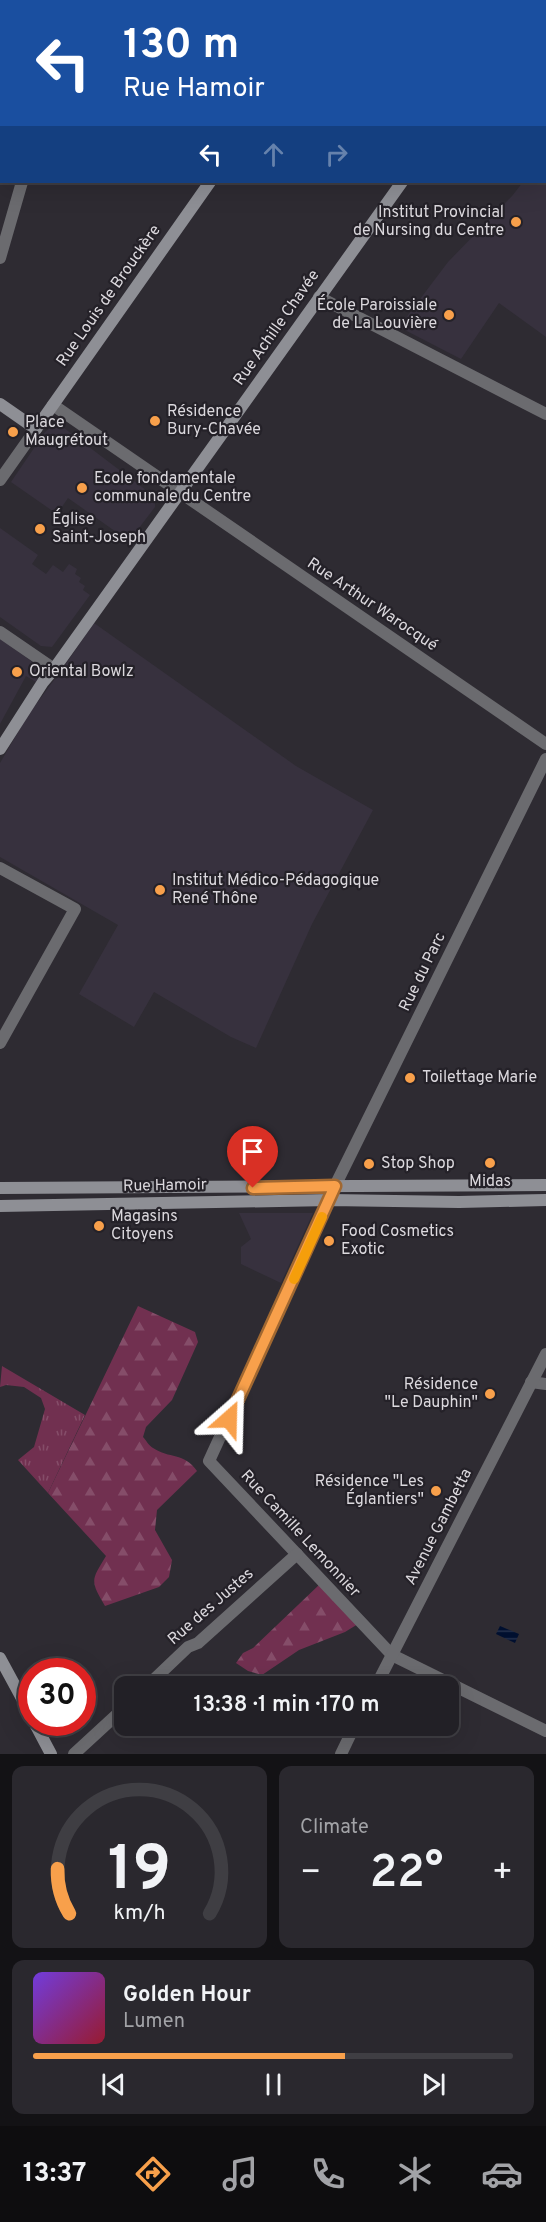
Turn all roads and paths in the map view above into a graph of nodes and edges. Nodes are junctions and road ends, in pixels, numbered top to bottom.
1 (22, 183) edge
2 (209, 183) edge
3 (401, 183) edge
4 (0, 258) edge
5 (319, 297) junction
6 (0, 404) edge
7 (52, 405) junction
8 (546, 414) edge
9 (36, 429) junction
10 (0, 480) edge
11 (179, 494) junction
12 (0, 632) edge
13 (54, 669) junction
14 (546, 744) edge
15 (0, 749) edge
16 (546, 759) edge
17 (0, 868) edge
18 (0, 1043) edge
19 (546, 1185) edge
20 (335, 1186) junction
21 (0, 1188) edge
22 (330, 1200) junction
23 (546, 1200) edge
24 (0, 1206) edge
25 (546, 1354) edge
26 (531, 1382) junction
27 (546, 1384) edge
28 (297, 1554) junction
29 (392, 1655) junction
30 (0, 1658) edge
31 (158, 1676) edge
32 (381, 1676) edge
33 (18, 1691) edge
34 (114, 1717) edge
35 (546, 1731) edge
36 (41, 1736) edge
37 (350, 1736) edge
38 (51, 1754) edge
39 (74, 1754) edge
40 (340, 1754) edge

1 - 4 street
2 - 7 street, Rue Louis de Brouckère
3 - 5 street, Rue Achille Chavée
5 - 8 street
5 - 11 street, Rue Achille Chavée
6 - 9 street
7 - 9 street, Rue Louis de Brouckère
7 - 11 street, Rue Arthur Warocqué
9 - 10 street
11 - 13 street, Rue Achille Chavée
11 - 14 street, Rue Arthur Warocqué
12 - 13 street
13 - 15 street, Rue Achille Chavée
16 - 20 street, Rue du Parc
17 - 18 street
19 - 20 street, Rue Hamoir
20 - 21 street, Rue Hamoir
20 - 22 street, Rue du Parc
22 - 23 street, Rue Hamoir
22 - 24 street, Rue Hamoir
22 - 28 street, Rue Camille Lemonnier
25 - 26 street, Avenue Gambetta
26 - 27 street
26 - 29 street, Avenue Gambetta
28 - 29 street, Rue Camille Lemonnier
28 - 31 street, Rue des Justes
29 - 32 street, Avenue Gambetta
29 - 35 street
30 - 33 street
34 - 39 street
36 - 38 street
37 - 40 street

